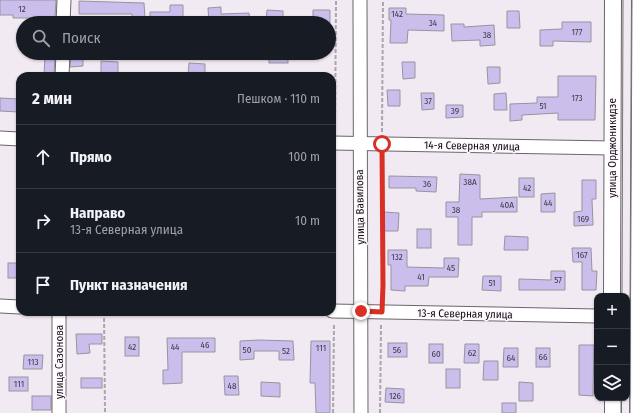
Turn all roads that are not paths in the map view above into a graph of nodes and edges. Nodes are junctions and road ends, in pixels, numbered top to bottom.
1 (64, 0) edge
2 (360, 0) edge
3 (614, 0) edge
4 (640, 0) edge
5 (63, 16) edge
6 (62, 60) edge
7 (62, 72) edge
8 (0, 138) edge
9 (16, 139) edge
10 (336, 143) edge
11 (359, 143) junction
12 (612, 148) junction
13 (641, 152) edge
14 (612, 293) edge
15 (0, 306) edge
16 (16, 307) edge
17 (336, 311) edge
18 (361, 311) junction
19 (59, 316) edge
20 (594, 316) edge
21 (640, 316) edge
22 (613, 401) edge
23 (59, 413) edge
24 (361, 413) edge
25 (613, 413) edge
26 (638, 413) edge

1 - 5 street
2 - 11 street, улица Вавилова
3 - 12 main road, улица Орджоникидзе
4 - 13 main road
6 - 7 street
8 - 9 street
10 - 11 street, 14-я Северная улица
11 - 12 street, 14-я Северная улица
11 - 18 street, улица Вавилова
12 - 14 main road, улица Орджоникидзе
13 - 21 main road
15 - 16 street
17 - 18 street, 13-я Северная улица
18 - 20 street, 13-я Северная улица
18 - 24 street, улица Вавилова
19 - 23 street, улица Сазонова
21 - 26 main road
22 - 25 main road

